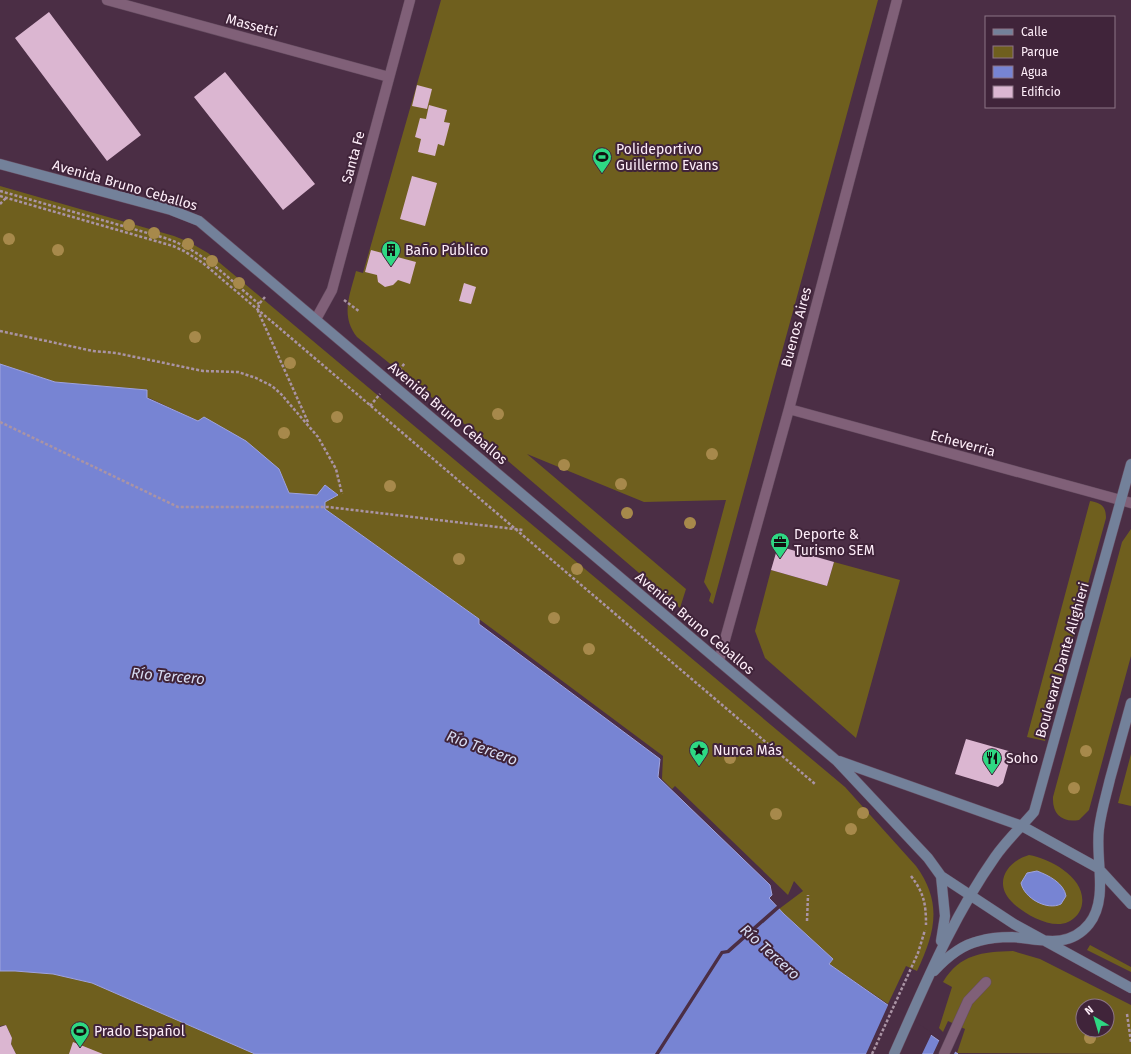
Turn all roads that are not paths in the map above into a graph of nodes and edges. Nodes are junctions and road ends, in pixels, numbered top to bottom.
1 (107, 0) edge
2 (410, 0) edge
3 (897, 0) edge
4 (389, 77) junction
5 (0, 164) edge
6 (316, 319) junction
7 (789, 409) junction
8 (1131, 464) edge
9 (1126, 502) edge
10 (719, 661) junction
11 (1131, 703) edge
12 (1127, 730) edge
13 (837, 761) junction
14 (1022, 826) junction
15 (1098, 868) junction
16 (941, 876) junction
17 (969, 896) junction
18 (1131, 904) edge
19 (1046, 942) junction
20 (928, 978) junction
21 (986, 982) dead end
22 (1131, 988) edge
23 (894, 1054) edge
24 (944, 1054) edge

1 - 4 street, Massetti
2 - 4 street, Santa Fe
3 - 7 street, Buenos Aires
4 - 6 street, Santa Fe
5 - 6 main road, Avenida Bruno Ceballos
6 - 10 main road, Avenida Bruno Ceballos
7 - 9 street, Echeverria
7 - 10 street, Buenos Aires
8 - 9 main road, Boulevard Dante Alighieri
9 - 14 main road, Boulevard Dante Alighieri
10 - 13 main road, Avenida Bruno Ceballos
11 - 12 main road
12 - 15 main road
13 - 14 main road, Avenida Bruno Ceballos
13 - 16 main road, Avenida Bruno Ceballos
14 - 15 main road, Avenida Bruno Ceballos
14 - 17 main road, Boulevard Dante Alighieri
15 - 18 main road, Avenida Bruno Ceballos
15 - 19 main road
16 - 17 main road, Avenida Bruno Ceballos
16 - 20 main road
17 - 19 main road, Avenida Bruno Ceballos
17 - 20 main road, Boulevard Dante Alighieri
19 - 20 main road
19 - 22 main road, Avenida Bruno Ceballos
20 - 23 main road
21 - 24 street

